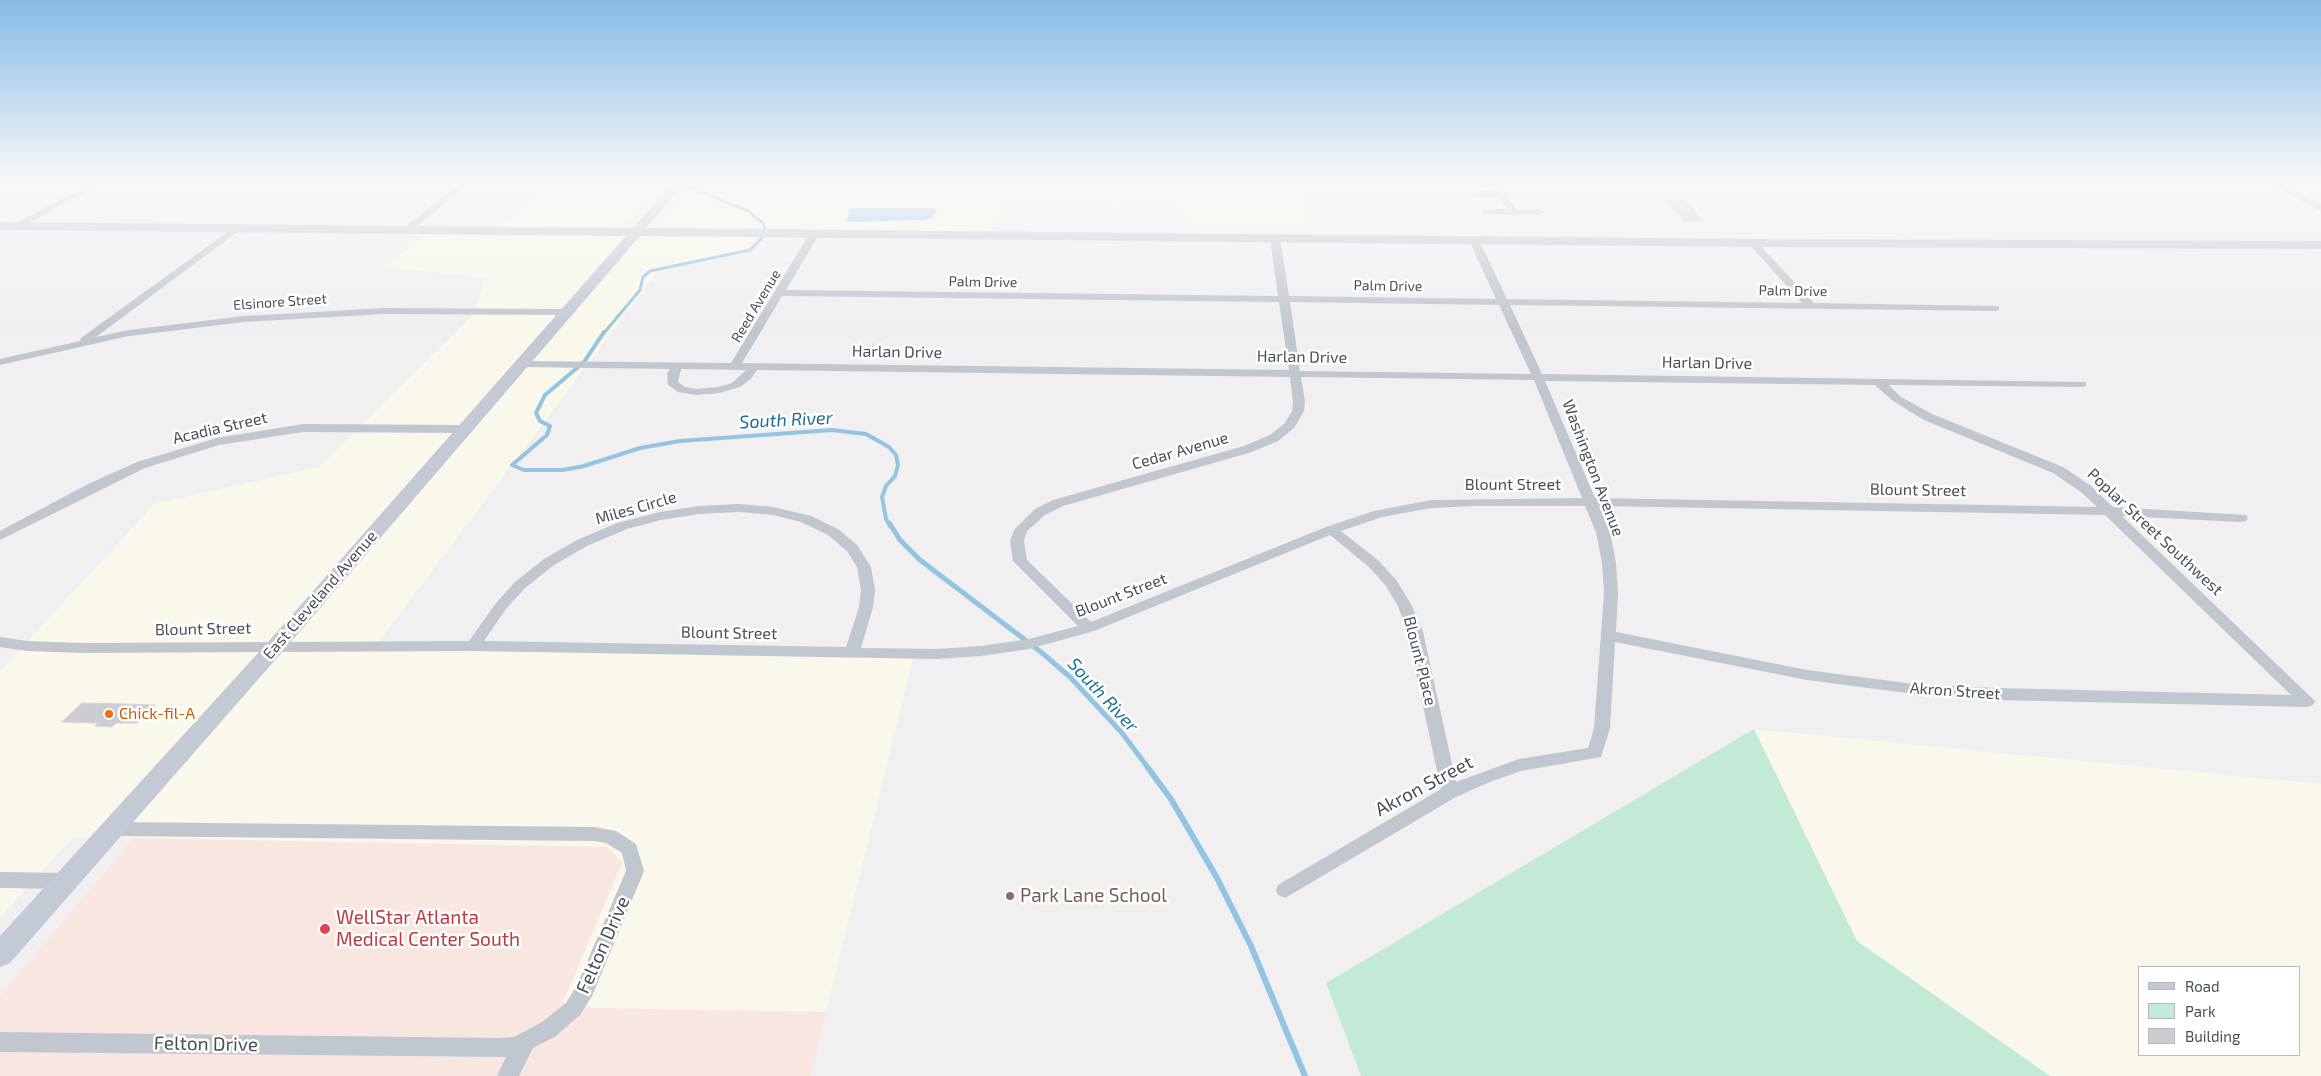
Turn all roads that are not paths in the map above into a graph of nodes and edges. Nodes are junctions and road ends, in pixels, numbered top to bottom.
1 (233, 231) edge
2 (577, 231) edge
3 (637, 232) junction
4 (816, 233) junction
5 (1275, 238) junction
6 (1474, 240) junction
7 (1753, 243) junction
8 (2321, 245) edge
9 (780, 293) junction
10 (1284, 298) junction
11 (1503, 301) junction
12 (1810, 305) junction
13 (1995, 308) dead end
14 (566, 312) junction
15 (83, 342) junction
16 (0, 362) edge
17 (522, 364) junction
18 (678, 365) junction
19 (735, 366) junction
20 (754, 366) junction
21 (1295, 373) junction
22 (1538, 377) junction
23 (1878, 381) junction
24 (2082, 384) dead end
25 (465, 429) junction
26 (1591, 502) junction
27 (2111, 511) junction
28 (2242, 518) dead end
29 (1331, 530) junction
30 (0, 536) edge
31 (1089, 628) junction
32 (1609, 636) junction
33 (0, 642) edge
34 (276, 646) junction
35 (473, 646) junction
36 (852, 653) junction
37 (2307, 701) joint
38 (1595, 753) joint
39 (1450, 792) junction
40 (112, 829) junction
41 (0, 880) edge
42 (66, 880) junction
43 (1285, 890) dead end
44 (0, 956) edge
45 (0, 1042) edge
46 (525, 1042) junction
47 (508, 1076) edge

1 - 15 street
2 - 3 main road
3 - 4 main road
3 - 14 main road, East Cleveland Avenue
4 - 5 main road
4 - 9 street, Reed Avenue
5 - 6 main road
5 - 10 street, Cedar Avenue
6 - 7 main road
6 - 11 street, Washington Avenue
7 - 8 main road
7 - 12 street
9 - 10 street, Palm Drive
9 - 19 street, Reed Avenue
10 - 11 street, Palm Drive
10 - 21 street, Cedar Avenue
11 - 12 street, Palm Drive
11 - 22 street, Washington Avenue
12 - 13 street, Palm Drive
14 - 15 street, Elsinore Street
14 - 17 main road, East Cleveland Avenue
15 - 16 street, Elsinore Street
17 - 18 street, Harlan Drive
17 - 25 main road, East Cleveland Avenue
18 - 19 street, Harlan Drive
18 - 20 street
19 - 20 street, Harlan Drive
20 - 21 street, Harlan Drive
21 - 22 street, Harlan Drive
21 - 31 street, Cedar Avenue
22 - 23 street, Harlan Drive
22 - 26 street, Washington Avenue
23 - 24 street, Harlan Drive
23 - 27 street, Poplar Street Southwest
25 - 30 street, Acadia Street
25 - 34 main road, East Cleveland Avenue
26 - 27 street, Blount Street
26 - 29 street, Blount Street
26 - 32 street, Washington Avenue
27 - 28 street, Blount Street
27 - 37 street, Poplar Street Southwest
29 - 31 street, Blount Street
29 - 39 street, Blount Place
31 - 36 street, Blount Street
32 - 37 street, Akron Street
32 - 38 street, Washington Avenue
33 - 34 street, Blount Street
34 - 35 street, Blount Street
34 - 40 main road, East Cleveland Avenue
35 - 36 street, Blount Street
35 - 36 street, Miles Circle
38 - 39 street, Akron Street
39 - 43 street, Akron Street
40 - 42 main road, East Cleveland Avenue
40 - 46 street, Felton Drive
41 - 42 street
42 - 44 main road, East Cleveland Avenue
45 - 46 street, Felton Drive
46 - 47 street

